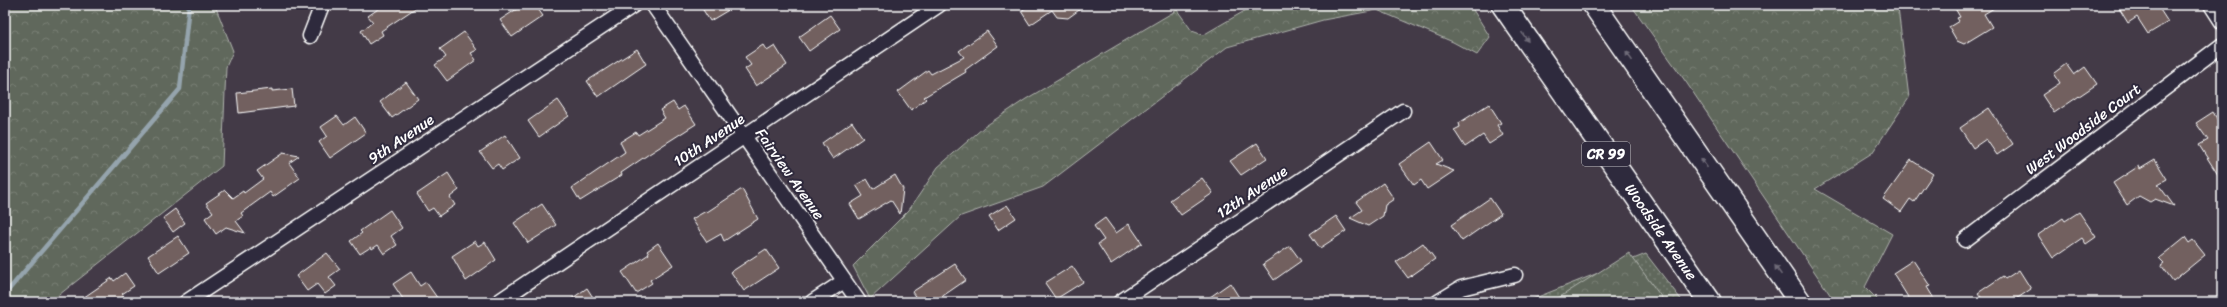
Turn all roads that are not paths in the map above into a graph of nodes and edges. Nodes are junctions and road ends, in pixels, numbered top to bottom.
1 (322, 5) edge
2 (634, 5) edge
3 (653, 5) edge
4 (939, 5) edge
5 (1503, 5) edge
6 (1594, 5) edge
7 (2211, 5) edge
8 (2222, 22) edge
9 (310, 36) dead end
10 (2222, 45) edge
11 (1403, 111) dead end
12 (744, 138) junction
13 (1965, 240) dead end
14 (1515, 275) dead end
15 (844, 280) junction
16 (186, 302) edge
17 (498, 302) edge
18 (812, 302) edge
19 (859, 302) edge
20 (1120, 302) edge
21 (1438, 302) edge
22 (1710, 302) edge
23 (1800, 302) edge

1 - 9 street
2 - 16 street, 9th Avenue
3 - 12 street, Fairview Avenue
4 - 12 street, 10th Avenue
5 -> 22 main road, Woodside Avenue / CR 99
23 -> 6 main road
7 - 8 street
10 - 13 street, West Woodside Court
11 - 20 street, 12th Avenue
12 - 15 street, Fairview Avenue
12 - 17 street, 10th Avenue
14 - 21 street
15 - 18 street
15 - 19 street, Fairview Avenue

